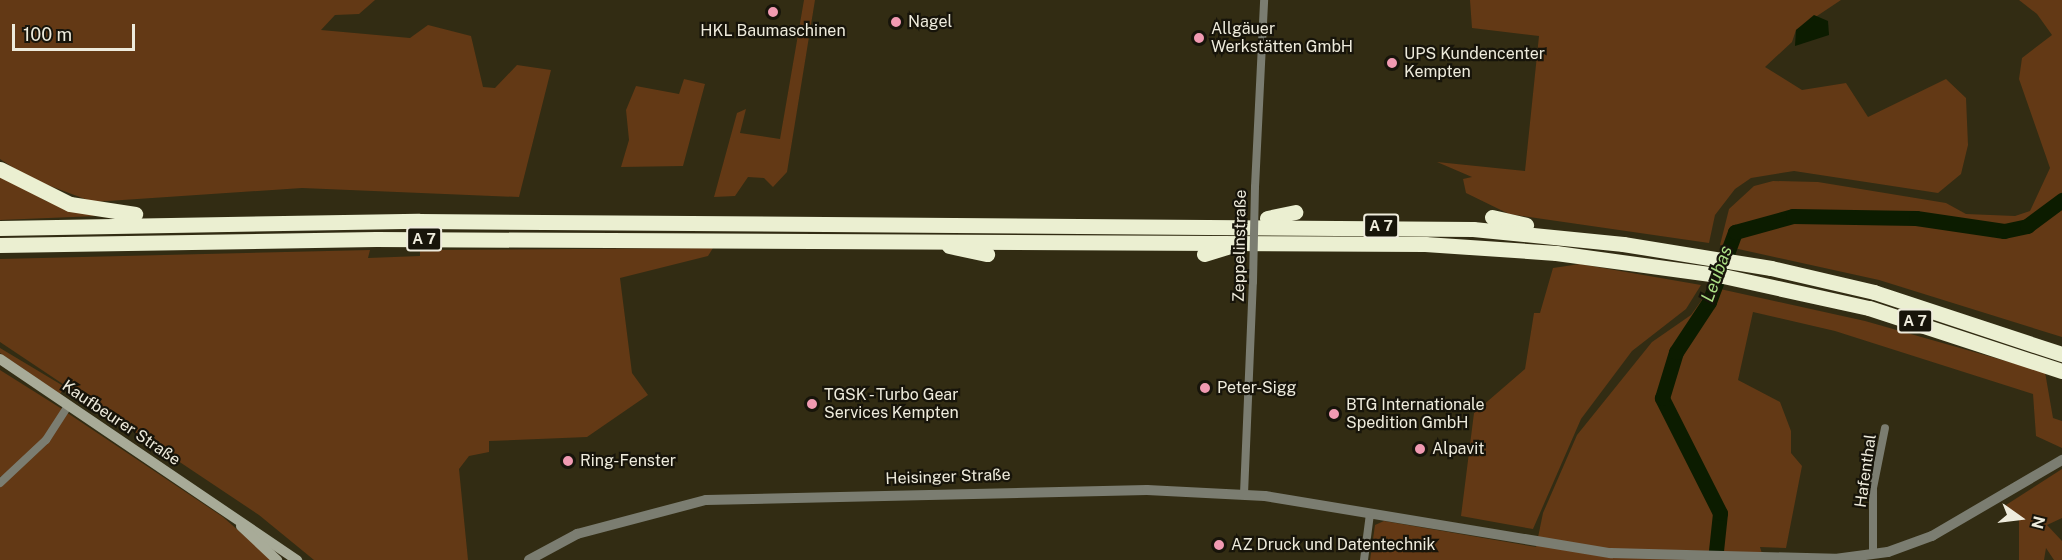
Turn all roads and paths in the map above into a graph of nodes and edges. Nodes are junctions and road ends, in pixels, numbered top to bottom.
1 (1264, 0) edge
2 (0, 170) edge
3 (1295, 212) dead end
4 (1492, 217) dead end
5 (167, 223) junction
6 (1204, 224) junction
7 (0, 228) edge
8 (1557, 236) junction
9 (919, 239) junction
10 (1248, 240) junction
11 (0, 245) edge
12 (987, 254) dead end
13 (1204, 254) dead end
14 (2062, 354) edge
15 (0, 359) edge
16 (2062, 371) edge
17 (68, 406) junction
18 (1885, 428) dead end
19 (2062, 460) edge
20 (0, 483) edge
21 (1244, 494) junction
22 (226, 511) junction
23 (1373, 514) junction
24 (1873, 554) junction
25 (1764, 559) edge
26 (277, 560) edge
27 (297, 560) edge
28 (529, 560) edge
29 (1364, 560) edge

1 - 21 street, Zeppelinstraße, bridge
2 - 5 highway
3 - 6 highway
4 - 8 highway
5 - 6 highway, A 7
5 - 7 highway, A 7
6 - 8 highway, A 7
8 - 14 highway, A 7
9 - 10 highway, A 7
9 - 11 highway, A 7
9 - 12 highway
10 - 13 highway
10 - 16 highway, A 7
15 - 17 main road, Kaufbeurer Straße
17 - 20 street
17 - 22 main road, Kaufbeurer Straße
18 - 24 street, Hafenthal
19 - 24 street, Heisinger Straße
21 - 23 street, Heisinger Straße
21 - 28 street, Heisinger Straße
22 - 26 main road
22 - 27 main road
23 - 25 street, Heisinger Straße
23 - 29 street
24 - 25 street, Heisinger Straße

